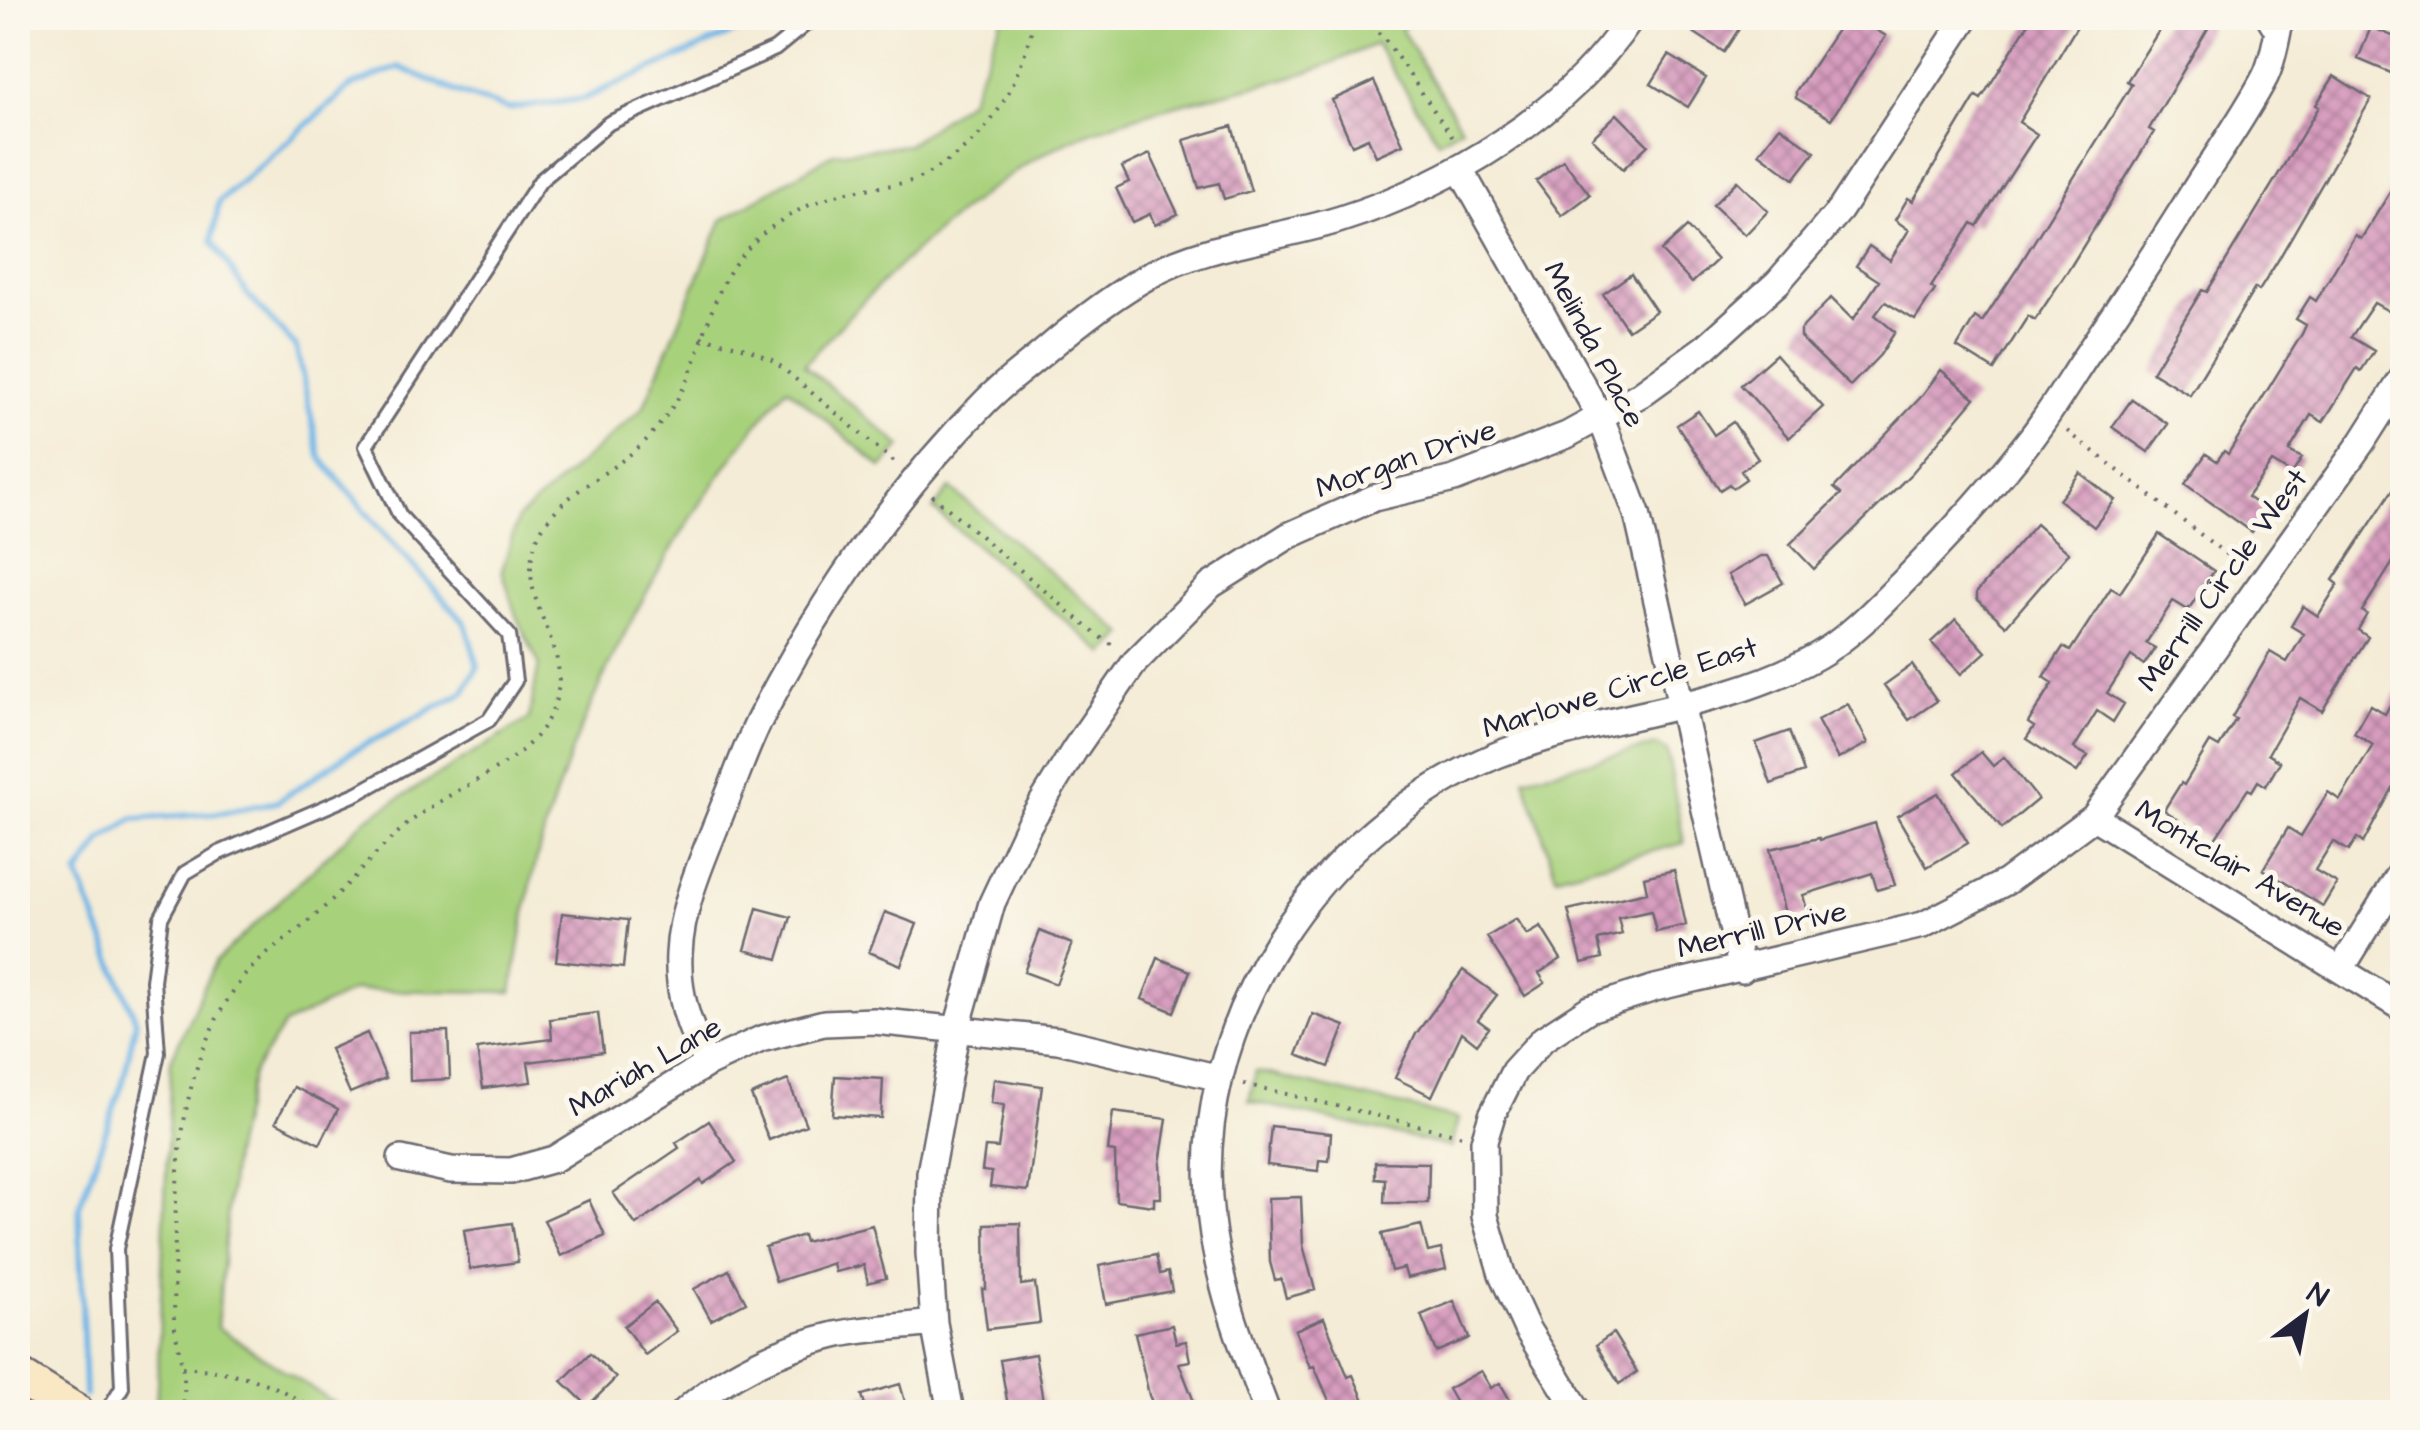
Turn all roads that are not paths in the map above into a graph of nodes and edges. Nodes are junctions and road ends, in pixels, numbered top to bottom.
1 (814, 18) edge
2 (1631, 18) edge
3 (1966, 18) edge
4 (2270, 18) edge
5 (1460, 170) junction
6 (2402, 378) edge
7 (1601, 418) junction
8 (1682, 705) junction
9 (2094, 817) junction
10 (2402, 872) edge
11 (2341, 968) junction
12 (1742, 970) junction
13 (2402, 1008) edge
14 (956, 1028) junction
15 (706, 1064) junction
16 (1220, 1078) junction
17 (401, 1159) dead end
18 (934, 1323) junction
19 (18, 1376) edge
20 (76, 1412) edge
21 (106, 1412) edge
22 (684, 1412) edge
23 (950, 1412) edge
24 (1267, 1412) edge
25 (1579, 1412) edge

1 - 21 lane
2 - 5 street
3 - 7 street, Morgan Drive
4 - 8 street, Marlowe Circle East
5 - 7 street, Melinda Place
5 - 15 street
6 - 9 street, Merrill Circle West
7 - 8 street, Melinda Place
7 - 14 street, Morgan Drive
8 - 12 street, Melinda Place
8 - 16 street, Marlowe Circle East
9 - 11 street, Montclair Avenue
9 - 12 street, Merrill Drive
10 - 11 street
11 - 13 street, Montclair Avenue
12 - 25 street, Merrill Drive
14 - 15 street, Mariah Lane
14 - 16 street, Mariah Lane
14 - 18 street, Morgan Drive
15 - 17 street, Mariah Lane
16 - 24 street, Marlowe Circle East
18 - 22 street
18 - 23 street, Morgan Drive
19 - 20 street

